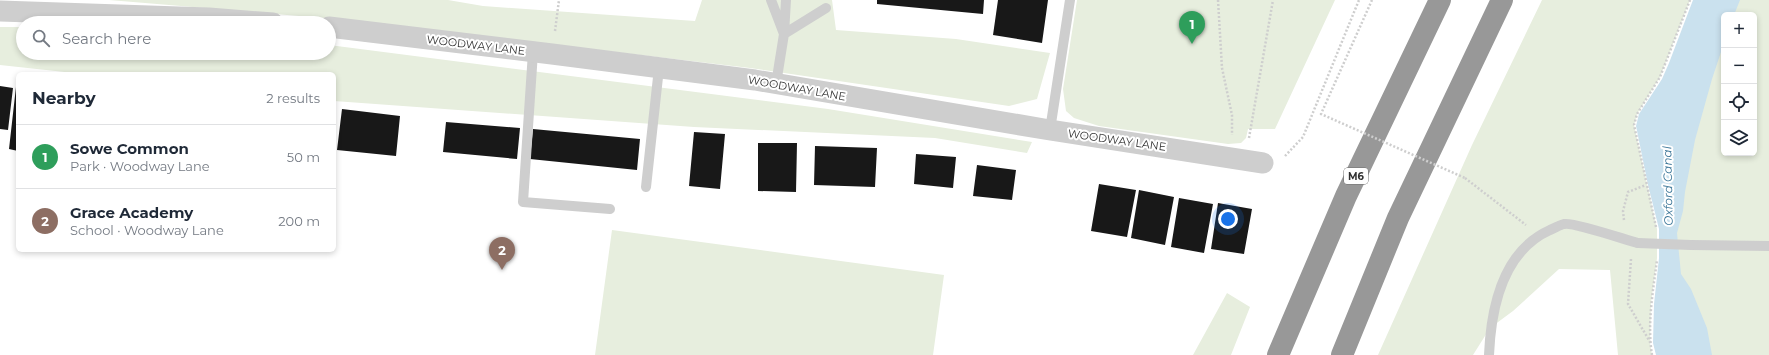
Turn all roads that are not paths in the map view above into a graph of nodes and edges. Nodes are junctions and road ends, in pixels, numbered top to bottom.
1 (771, 0) edge
2 (786, 0) edge
3 (1070, 0) edge
4 (1440, 0) edge
5 (1502, 0) edge
6 (826, 8) dead end
7 (0, 11) edge
8 (149, 16) edge
9 (336, 28) edge
10 (784, 34) junction
11 (543, 53) junction
12 (659, 68) junction
13 (776, 84) junction
14 (1050, 130) junction
15 (1247, 160) road end
16 (646, 187) dead end
17 (610, 209) dead end
18 (1769, 246) edge
19 (1278, 355) edge
20 (1342, 355) edge
21 (1489, 355) edge

1 - 10 lane
2 - 10 lane
3 - 14 lane
4 - 19 highway, M6
5 - 20 highway
6 - 10 lane
7 - 8 street
9 - 11 street, WOODWAY LANE
10 - 13 lane
11 - 12 street, WOODWAY LANE
11 - 17 lane
12 - 13 street, WOODWAY LANE
12 - 16 lane
13 - 14 street, WOODWAY LANE
14 - 15 street, WOODWAY LANE
18 - 21 lane, bridge

